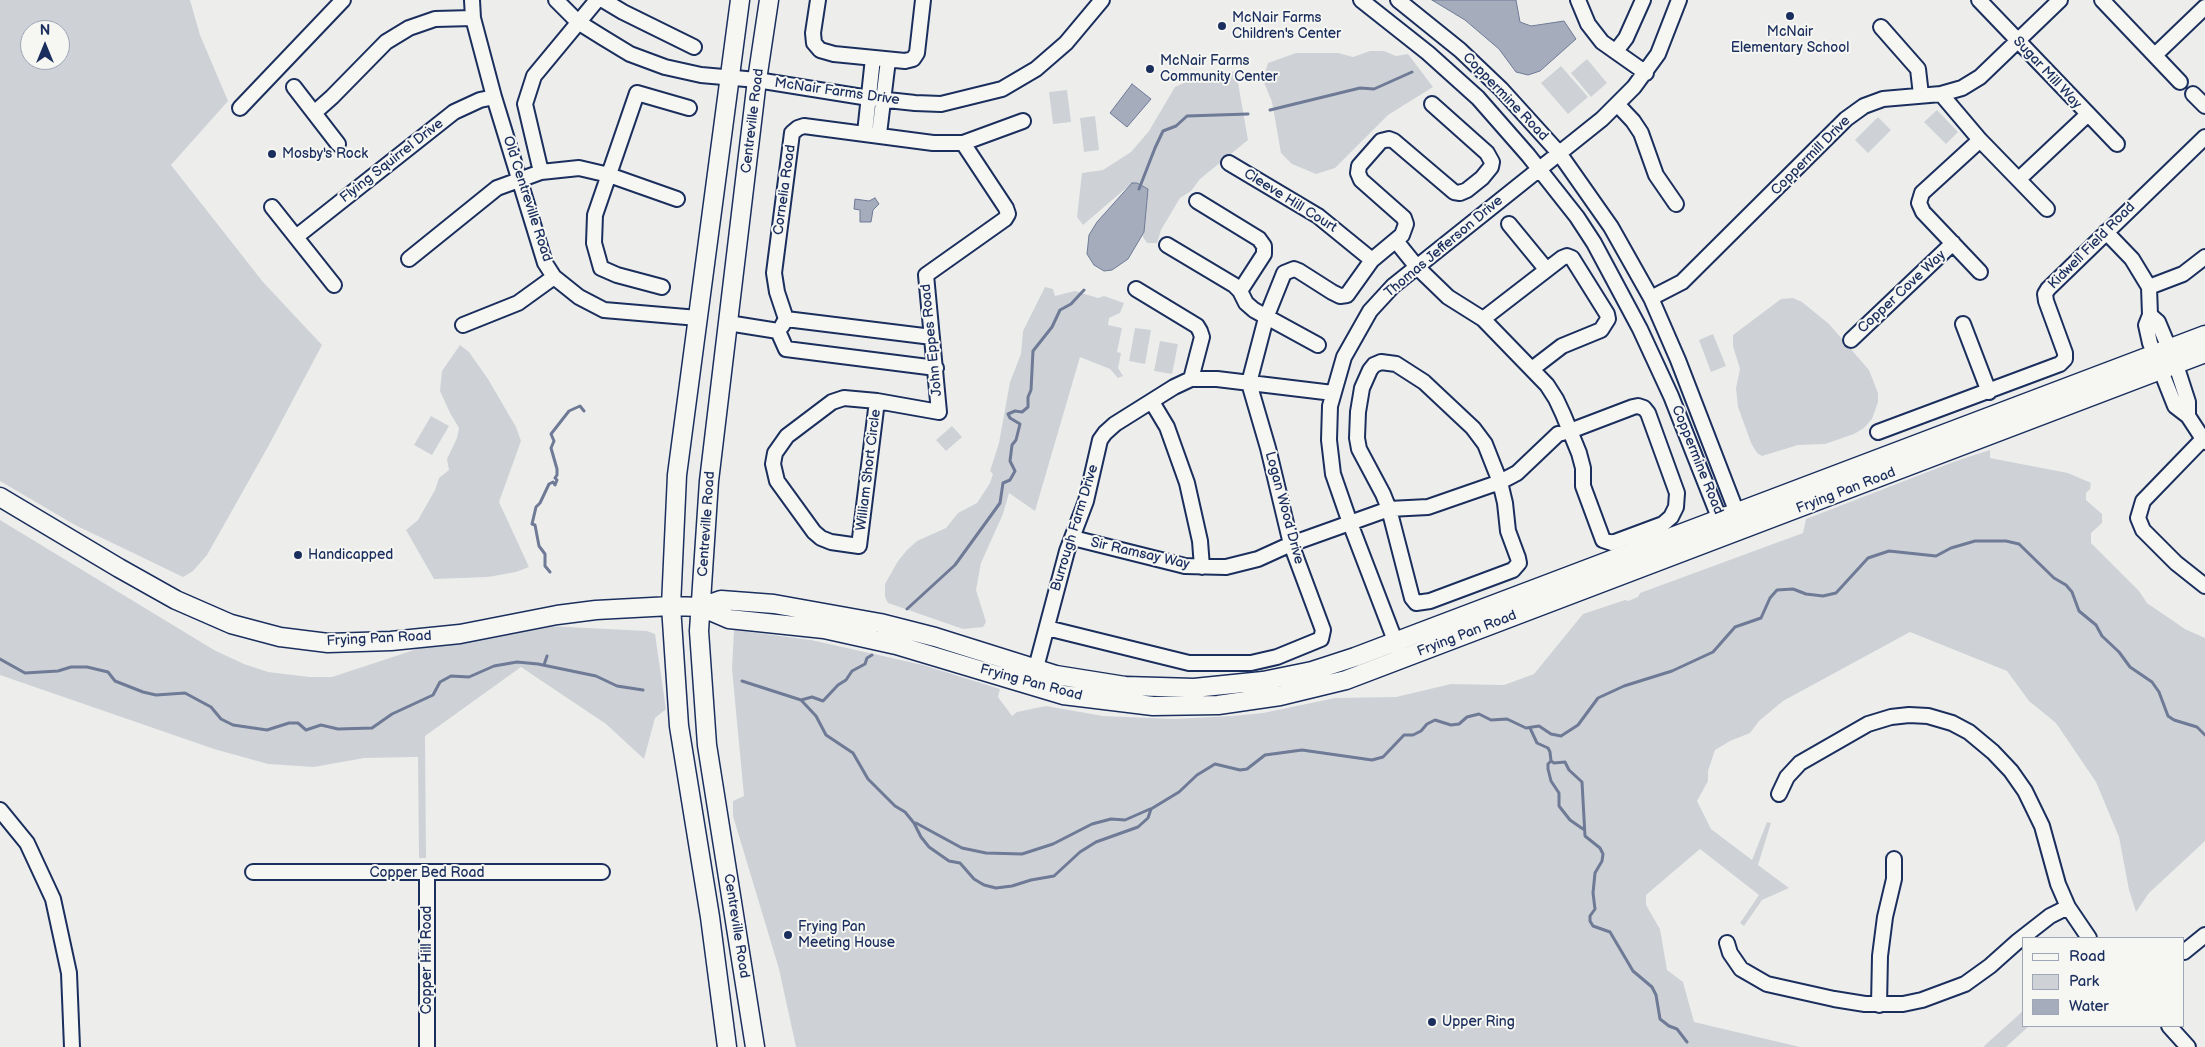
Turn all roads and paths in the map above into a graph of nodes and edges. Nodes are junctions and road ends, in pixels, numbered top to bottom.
1 (343, 0) edge
2 (472, 0) edge
3 (556, 0) edge
4 (596, 0) edge
5 (603, 0) edge
6 (740, 0) edge
7 (769, 0) edge
8 (818, 0) edge
9 (923, 0) edge
10 (1102, 0) edge
11 (1361, 0) edge
12 (1398, 0) edge
13 (1578, 0) edge
14 (1643, 0) edge
15 (1680, 0) edge
16 (1979, 0) edge
17 (2060, 0) edge
18 (2102, 0) edge
19 (2205, 7) edge
20 (473, 18) junction
21 (578, 22) junction
22 (1881, 27) dead end
23 (2017, 40) junction
24 (694, 47) dead end
25 (1616, 51) junction
26 (2155, 55) junction
27 (872, 58) junction
28 (888, 60) junction
29 (1646, 73) junction
30 (730, 78) junction
31 (757, 80) junction
32 (2180, 82) dead end
33 (294, 87) dead end
34 (1941, 94) junction
35 (2194, 94) dead end
36 (1921, 95) junction
37 (494, 97) junction
38 (869, 98) junction
39 (883, 100) junction
40 (1432, 104) dead end
41 (1617, 104) junction
42 (2205, 106) edge
43 (240, 108) dead end
44 (689, 108) dead end
45 (314, 113) junction
46 (2087, 115) junction
47 (1023, 121) dead end
48 (872, 133) junction
49 (2205, 137) edge
50 (1980, 140) junction
51 (963, 143) junction
52 (338, 144) dead end
53 (2117, 144) dead end
54 (1559, 153) junction
55 (1229, 163) dead end
56 (1539, 170) junction
57 (541, 172) junction
58 (608, 175) junction
59 (520, 179) junction
60 (2019, 179) junction
61 (677, 199) dead end
62 (1197, 201) dead end
63 (1676, 204) dead end
64 (272, 207) dead end
65 (2047, 209) dead end
66 (1509, 224) dead end
67 (2106, 232) junction
68 (296, 237) junction
69 (1396, 241) junction
70 (1953, 243) junction
71 (1167, 245) dead end
72 (2205, 256) edge
73 (409, 259) dead end
74 (1372, 260) junction
75 (1417, 267) junction
76 (1546, 269) junction
77 (1980, 272) dead end
78 (554, 277) junction
79 (334, 285) dead end
80 (662, 287) dead end
81 (2149, 287) junction
82 (1136, 289) dead end
83 (1240, 291) junction
84 (1651, 298) junction
85 (698, 318) junction
86 (1266, 318) junction
87 (786, 319) junction
88 (1483, 319) junction
89 (728, 323) junction
90 (463, 324) dead end
91 (1964, 324) dead end
92 (778, 331) junction
93 (2205, 335) edge
94 (932, 337) junction
95 (1851, 340) dead end
96 (1318, 345) dead end
97 (2205, 353) edge
98 (2165, 360) junction
99 (936, 368) junction
100 (1532, 370) junction
101 (1191, 379) junction
102 (1249, 383) junction
103 (1989, 392) junction
104 (1333, 393) junction
105 (877, 401) junction
106 (1152, 402) junction
107 (939, 412) joint
108 (1570, 431) junction
109 (1878, 432) dead end
110 (2204, 441) edge
111 (1500, 482) junction
112 (0, 497) edge
113 (1389, 509) junction
114 (1737, 513) junction
115 (1720, 520) junction
116 (1350, 522) junction
117 (1736, 533) junction
118 (1073, 538) junction
119 (1291, 544) junction
120 (1202, 567) junction
121 (2205, 586) edge
122 (671, 606) junction
123 (701, 607) junction
124 (1047, 628) junction
125 (1396, 642) junction
126 (1402, 659) junction
127 (1036, 669) junction
128 (1031, 686) junction
129 (1779, 794) dead end
130 (0, 810) edge
131 (1894, 859) dead end
132 (253, 872) dead end
133 (427, 872) junction
134 (602, 872) dead end
135 (2068, 907) junction
136 (2205, 934) edge
137 (2023, 937) edge
138 (2088, 937) edge
139 (2022, 938) edge
140 (1728, 943) dead end
141 (2185, 951) edge
142 (1880, 1005) junction
143 (2170, 1027) edge
144 (72, 1047) edge
145 (427, 1047) edge
146 (727, 1047) edge
147 (755, 1047) edge
148 (2188, 1047) edge

1 - 43 street
2 - 20 street, Old Centreville Road
3 - 21 street, McNair Farms Drive
4 - 21 street
5 - 24 street
6 - 30 main road, Centreville Road
7 - 31 main road, Centreville Road
8 - 27 street
9 - 28 street
10 - 39 street, McNair Farms Drive
11 - 56 street, Coppermine Road
12 - 54 street, Coppermine Road
13 - 25 street
14 - 25 street
15 - 29 street, Thomas Jefferson Drive
16 - 23 street, Sugar Mill Way
17 - 23 street, Coppermill Drive
18 - 26 street
19 - 26 street
20 - 37 street, Old Centreville Road
20 - 45 street
21 - 30 street, McNair Farms Drive
21 - 57 street
22 - 36 street
23 - 34 street, Coppermill Drive
23 - 46 street, Sugar Mill Way
25 - 29 street
26 - 32 street
27 - 28 street
27 - 38 street
28 - 39 street
29 - 41 street, Thomas Jefferson Drive
30 - 31 street, McNair Farms Drive
30 - 85 main road, Centreville Road
31 - 38 street, McNair Farms Drive
31 - 89 main road, Centreville Road
33 - 45 street
34 - 36 street, Coppermill Drive
34 - 50 street
35 - 42 street
36 - 84 street, Coppermill Drive
37 - 59 street, Old Centreville Road
37 - 68 street, Flying Squirrel Drive
38 - 39 street, McNair Farms Drive
38 - 48 street
39 - 48 street
40 - 69 street
41 - 54 street, Thomas Jefferson Drive
41 - 63 street
44 - 58 street
45 - 52 street
46 - 53 street, Sugar Mill Way
46 - 60 street
47 - 51 street, Cornelia Road
48 - 51 street, Cornelia Road
48 - 87 street, Cornelia Road
49 - 67 street, Kidwell Field Road
50 - 60 street
50 - 70 street
51 - 94 street, John Eppes Road
54 - 56 street, Thomas Jefferson Drive
54 - 84 street, Coppermine Road
55 - 74 street, Cleeve Hill Court
56 - 75 street, Thomas Jefferson Drive
56 - 115 street, Coppermine Road
57 - 58 street
57 - 59 street
58 - 61 street
58 - 80 street
59 - 73 street
59 - 78 street, Old Centreville Road
60 - 65 street
62 - 83 street
64 - 68 street
66 - 76 street
67 - 81 street
67 - 103 street, Kidwell Field Road
68 - 79 street
69 - 74 street
69 - 75 street
70 - 77 street
70 - 95 street, Copper Cove Way
71 - 83 street
72 - 81 street
74 - 86 street
75 - 88 street
75 - 104 street, Thomas Jefferson Drive
76 - 88 street
76 - 100 street
78 - 85 street, Old Centreville Road
78 - 90 street
81 - 98 street
82 - 101 street
83 - 86 street
84 - 114 street, Coppermine Road
85 - 122 main road, Centreville Road
86 - 96 street
86 - 102 street
87 - 92 street
87 - 94 street
88 - 100 street
89 - 92 street
89 - 123 main road, Centreville Road
91 - 103 street
92 - 99 street
93 - 98 main road, Frying Pan Road
94 - 99 street, John Eppes Road
97 - 98 main road, Frying Pan Road
98 - 110 street
98 - 114 main road, Frying Pan Road
98 - 117 main road, Frying Pan Road
99 - 107 street, John Eppes Road
100 - 108 street
101 - 102 street, Burrough Farm Drive
101 - 106 street, Burrough Farm Drive
102 - 104 street, Burrough Farm Drive
102 - 119 street, Logan Wood Drive
103 - 109 street, Kidwell Field Road
104 - 116 street, Thomas Jefferson Drive
105 - 105 street, William Short Circle
105 - 107 street, William Short Circle
106 - 118 street, Burrough Farm Drive
106 - 120 street
108 - 108 street, Sir Ramsay Way
108 - 111 street, Sir Ramsay Way
110 - 121 street
111 - 113 street, Sir Ramsay Way
111 - 113 street
111 - 113 street
112 - 122 main road, Frying Pan Road
113 - 116 street, Sir Ramsay Way
114 - 115 main road, Frying Pan Road
114 - 117 street, Coppermine Road
115 - 117 street, Coppermine Road
115 - 125 main road, Frying Pan Road
116 - 119 street, Sir Ramsay Way
116 - 125 street, Thomas Jefferson Drive
117 - 126 main road, Frying Pan Road
118 - 120 street, Sir Ramsay Way
118 - 124 street, Burrough Farm Drive
119 - 120 street, Sir Ramsay Way
119 - 124 street, Logan Wood Drive
122 - 123 main road, Frying Pan Road
122 - 146 main road, Centreville Road
123 - 127 main road, Frying Pan Road
123 - 128 main road, Frying Pan Road
123 - 147 main road, Centreville Road
124 - 127 street, Burrough Farm Drive
125 - 126 street, Thomas Jefferson Drive
125 - 127 main road, Frying Pan Road
126 - 128 main road, Frying Pan Road
127 - 128 street, Burrough Farm Drive
129 - 135 street
130 - 144 street
131 - 142 street
132 - 133 street, Copper Bed Road
133 - 134 street, Copper Bed Road
133 - 145 street, Copper Hill Road
135 - 137 street
135 - 138 street
136 - 141 street
139 - 142 street
140 - 142 street
143 - 148 street

